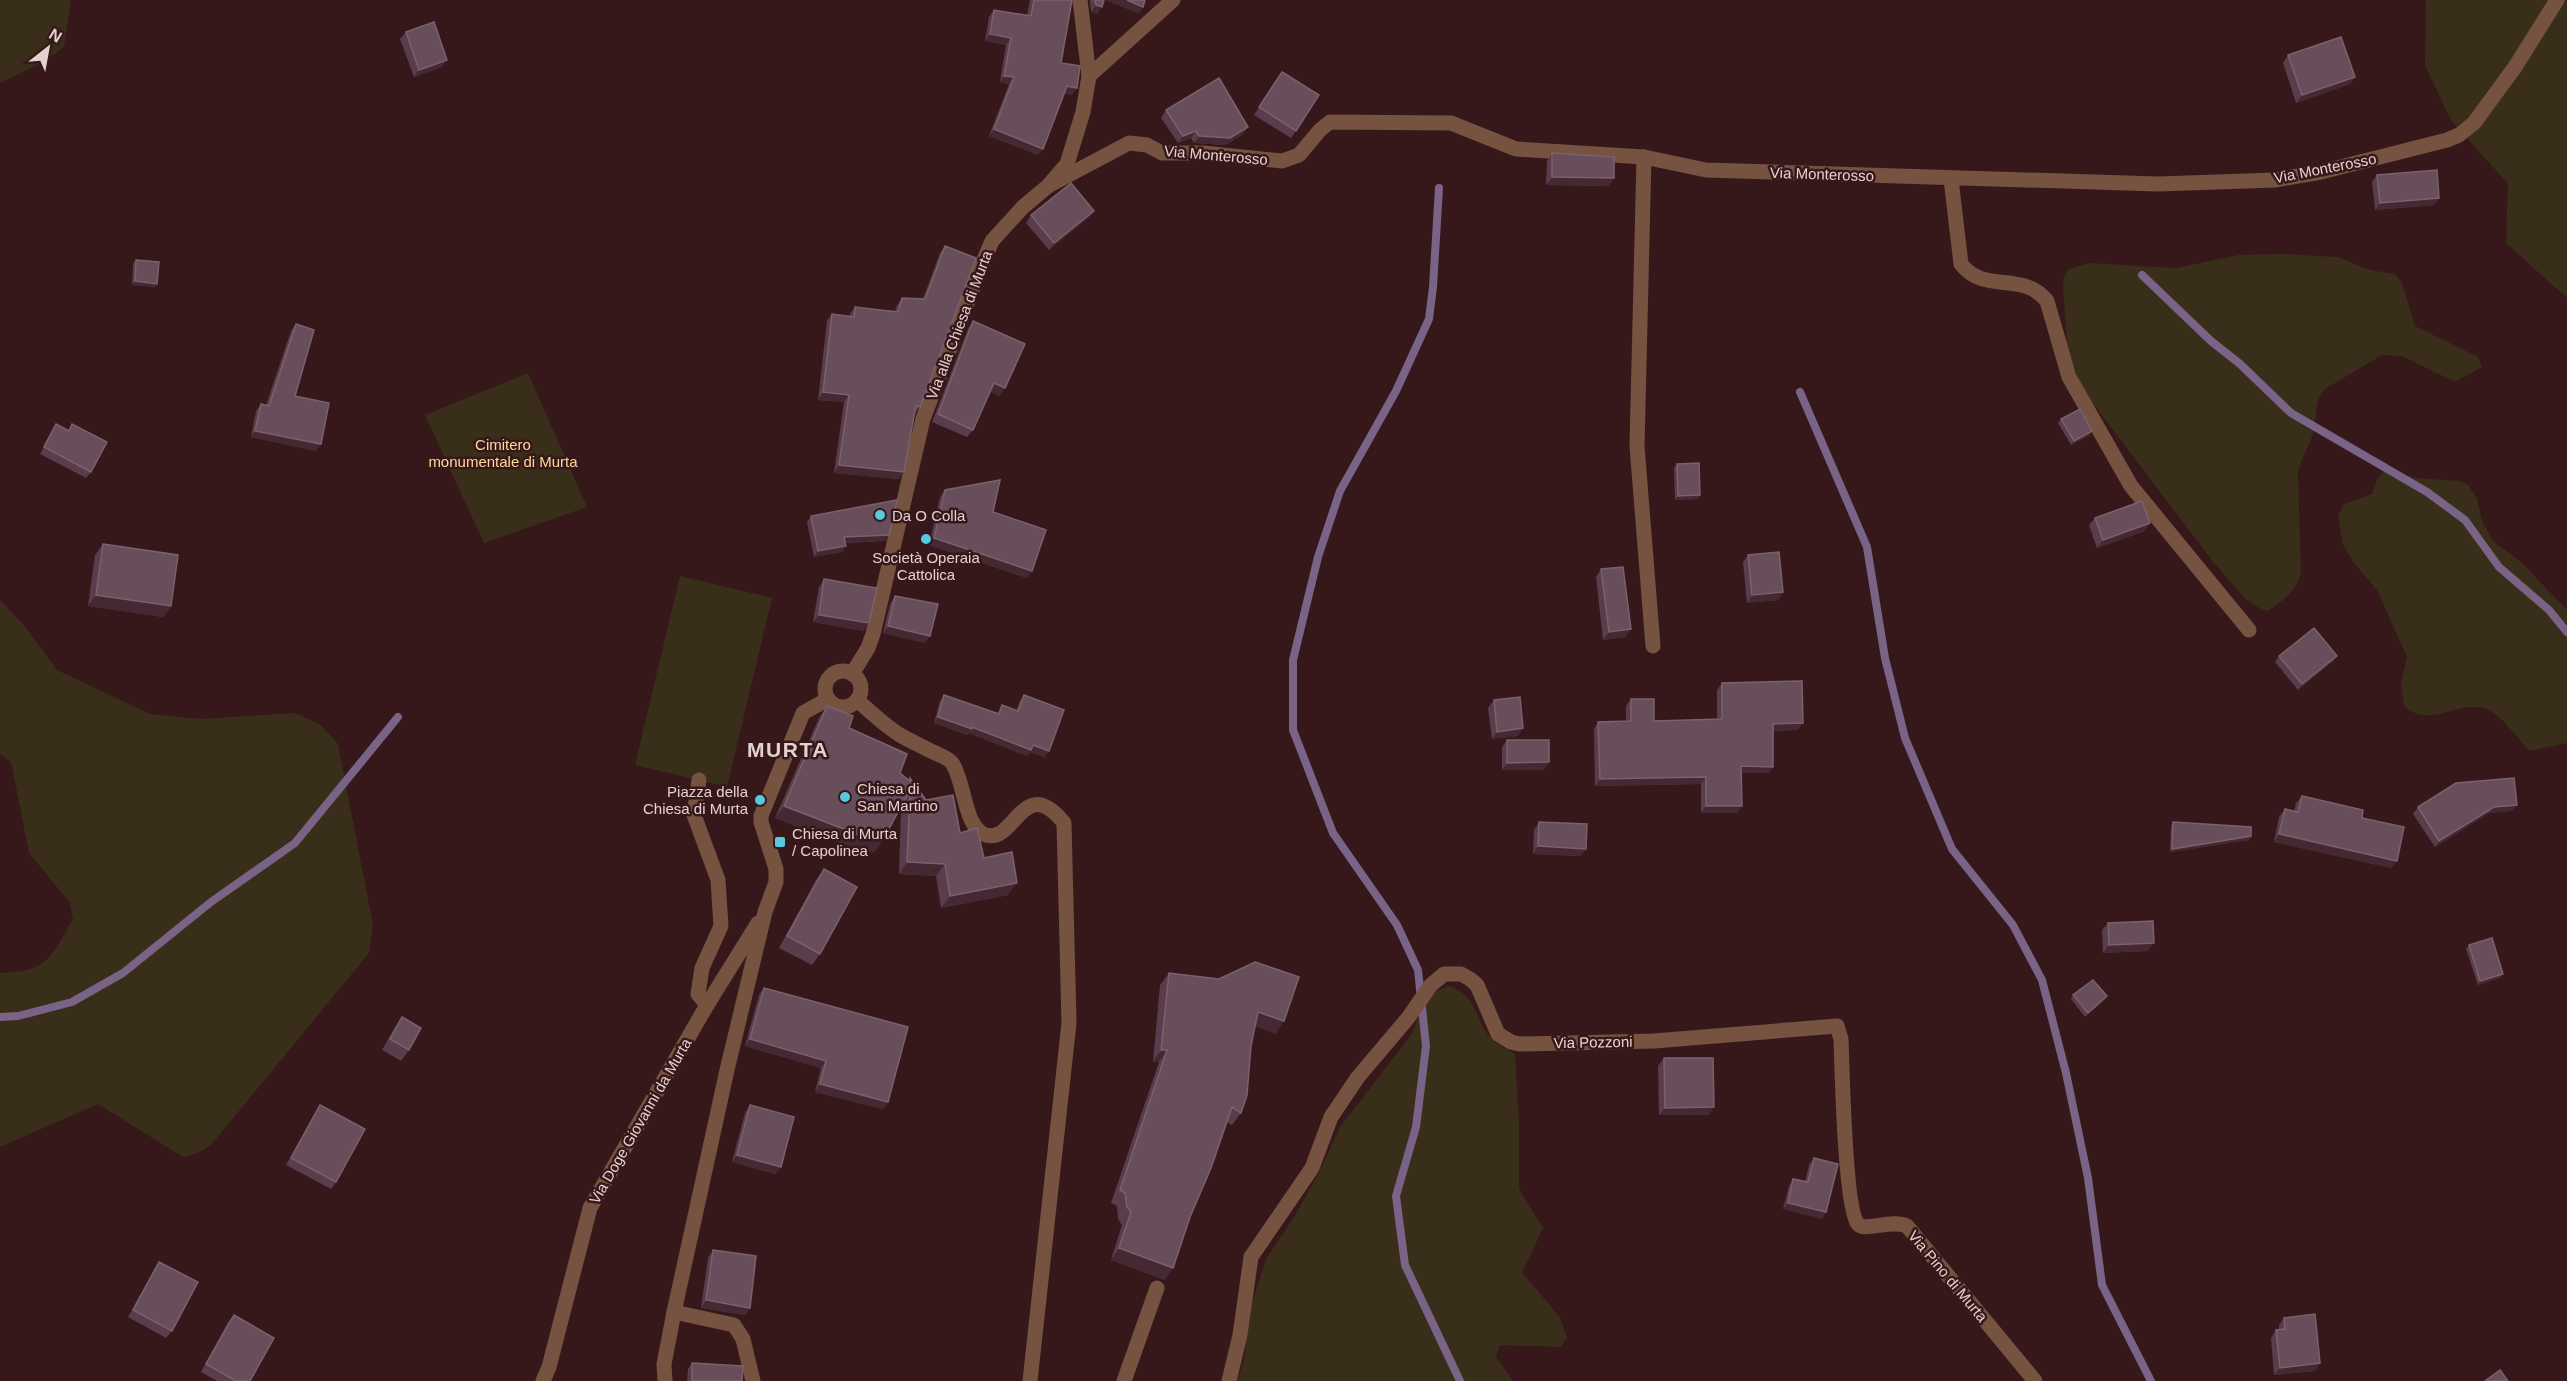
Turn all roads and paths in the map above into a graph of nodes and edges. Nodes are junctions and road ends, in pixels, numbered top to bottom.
1 (1080, 0) edge
2 (1173, 0) edge
3 (2557, 0) edge
4 (1089, 76) junction
5 (1644, 157) junction
6 (1951, 179) junction
7 (1048, 186) junction
8 (2249, 630) dead end
9 (1653, 646) dead end
10 (852, 674) junction
11 (828, 699) junction
12 (857, 700) junction
13 (699, 780) dead end
14 (765, 912) junction
15 (706, 1005) junction
16 (1837, 1026) joint
17 (1157, 1288) dead end
18 (674, 1312) junction
19 (543, 1381) edge
20 (665, 1381) edge
21 (753, 1381) edge
22 (1030, 1381) edge
23 (1124, 1381) edge
24 (1229, 1381) edge
25 (2036, 1381) edge

1 - 4 street, Via alla Chiesa di Murta
2 - 4 street
3 - 6 street, Via Monterosso
4 - 7 street, Via alla Chiesa di Murta
5 - 6 street, Via Monterosso
5 - 7 street, Via Monterosso
5 - 9 street
6 - 8 street
7 - 10 street, Via alla Chiesa di Murta
10 - 11 street
10 - 12 street
11 - 12 street
11 - 14 street
12 - 22 street
13 - 15 street
14 - 15 street, Via Doge Giovanni da Murta
14 - 18 street
15 - 19 street, Via Doge Giovanni da Murta
16 - 24 street, Via Pozzoni
16 - 25 street, Via Pino di Murta
17 - 23 street
18 - 20 street
18 - 21 street

